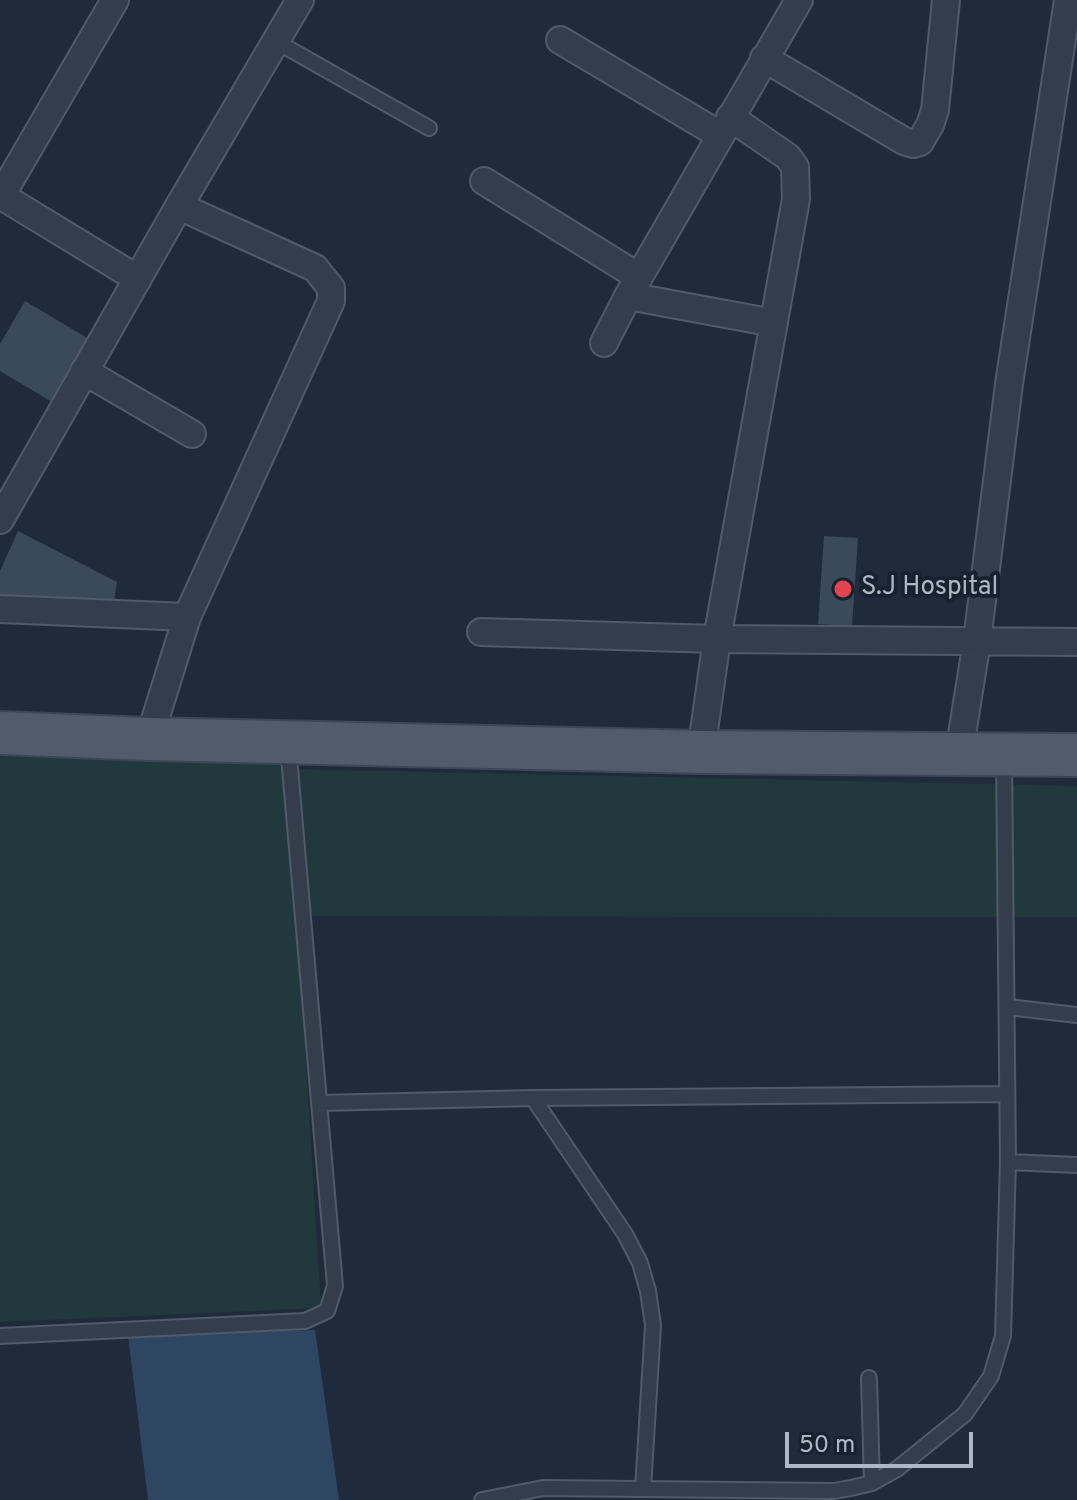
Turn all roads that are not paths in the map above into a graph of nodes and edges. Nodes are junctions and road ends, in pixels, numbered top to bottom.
1 (115, 0) edge
2 (300, 0) edge
3 (946, 0) edge
4 (1068, 0) edge
5 (795, 1) edge
6 (560, 40) dead end
7 (277, 42) junction
8 (764, 58) junction
9 (725, 126) junction
10 (429, 128) dead end
11 (484, 181) dead end
12 (1, 195) edge
13 (179, 206) junction
14 (138, 279) junction
15 (633, 286) junction
16 (774, 323) junction
17 (604, 343) dead end
18 (84, 371) junction
19 (192, 434) dead end
20 (0, 520) edge
21 (0, 609) edge
22 (187, 617) junction
23 (481, 632) dead end
24 (717, 639) junction
25 (977, 641) junction
26 (1077, 642) edge
27 (0, 733) edge
28 (149, 739) junction
29 (288, 743) junction
30 (701, 752) junction
31 (959, 753) junction
32 (1004, 754) junction
33 (1077, 755) edge
34 (1008, 1007) junction
35 (1077, 1015) edge
36 (1007, 1094) junction
37 (533, 1098) junction
38 (319, 1103) junction
39 (1008, 1162) junction
40 (1077, 1165) edge
41 (0, 1336) edge
42 (869, 1378) dead end
43 (872, 1483) junction
44 (643, 1489) junction
45 (544, 1494) edge
46 (720, 1494) edge
47 (482, 1500) edge

1 - 12 street
2 - 7 street
3 - 8 street
4 - 25 street
5 - 8 street
6 - 9 street
7 - 10 lane
7 - 13 street
8 - 9 street
9 - 15 street
9 - 16 street
11 - 15 street
12 - 14 street
13 - 14 street
13 - 22 street
14 - 18 street
15 - 16 street
15 - 17 street
16 - 24 street
18 - 19 street
18 - 20 street
21 - 22 street
22 - 28 street
23 - 24 street
24 - 25 street
24 - 30 street
25 - 26 street
25 - 31 street
27 - 28 main road
28 - 29 main road
29 - 30 main road
29 - 38 lane
30 - 31 main road
31 - 32 main road
32 - 33 main road
32 - 34 lane
34 - 35 lane
34 - 36 lane
36 - 37 lane
36 - 39 lane
37 - 38 lane
37 - 44 lane
38 - 41 lane
39 - 40 lane
39 - 43 lane
42 - 43 lane
43 - 46 lane
44 - 45 lane
44 - 46 lane
45 - 47 lane

